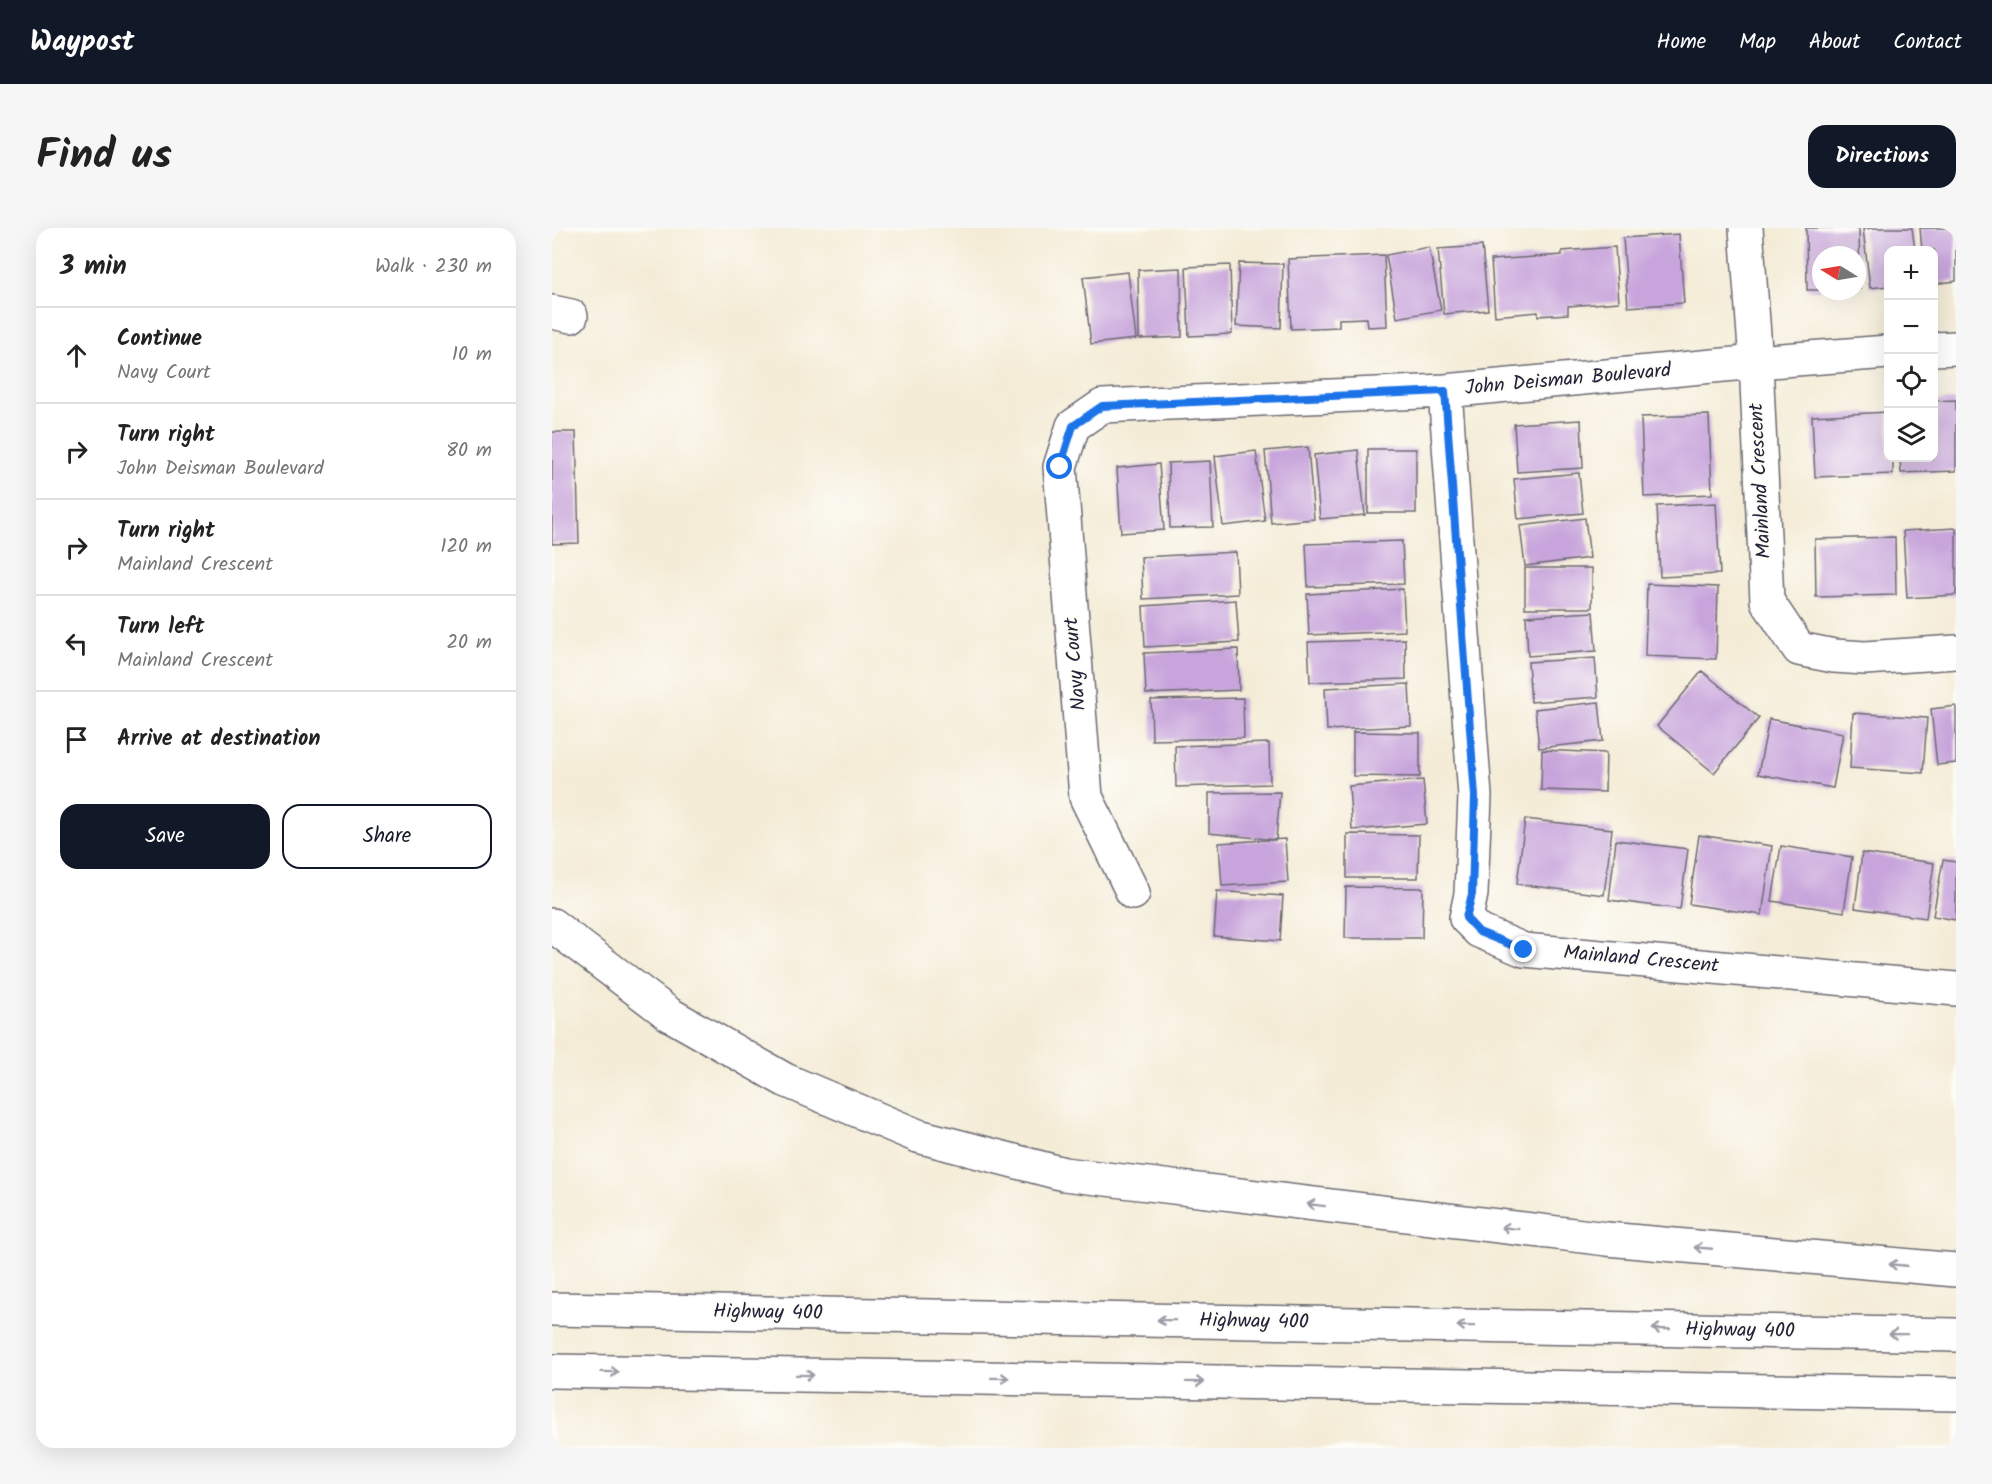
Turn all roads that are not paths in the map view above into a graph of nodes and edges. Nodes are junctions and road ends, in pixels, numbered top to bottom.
1 (1746, 228) edge
2 (1956, 348) edge
3 (1938, 349) edge
4 (1884, 352) edge
5 (1756, 362) junction
6 (1445, 391) junction
7 (1073, 426) joint
8 (1956, 652) edge
9 (1133, 893) dead end
10 (552, 925) edge
11 (1956, 989) edge
12 (1956, 1270) edge
13 (552, 1309) edge
14 (1956, 1335) edge
15 (552, 1371) edge
16 (1956, 1394) edge

1 - 5 main road, Mainland Crescent
2 - 3 main road
4 - 5 main road, John Deisman Boulevard
5 - 6 main road, John Deisman Boulevard
5 - 8 main road, Mainland Crescent
6 - 7 main road, John Deisman Boulevard
6 - 11 main road, Mainland Crescent
7 - 9 main road, Navy Court
12 -> 10 main road
14 -> 13 main road, Highway 400
15 -> 16 main road

